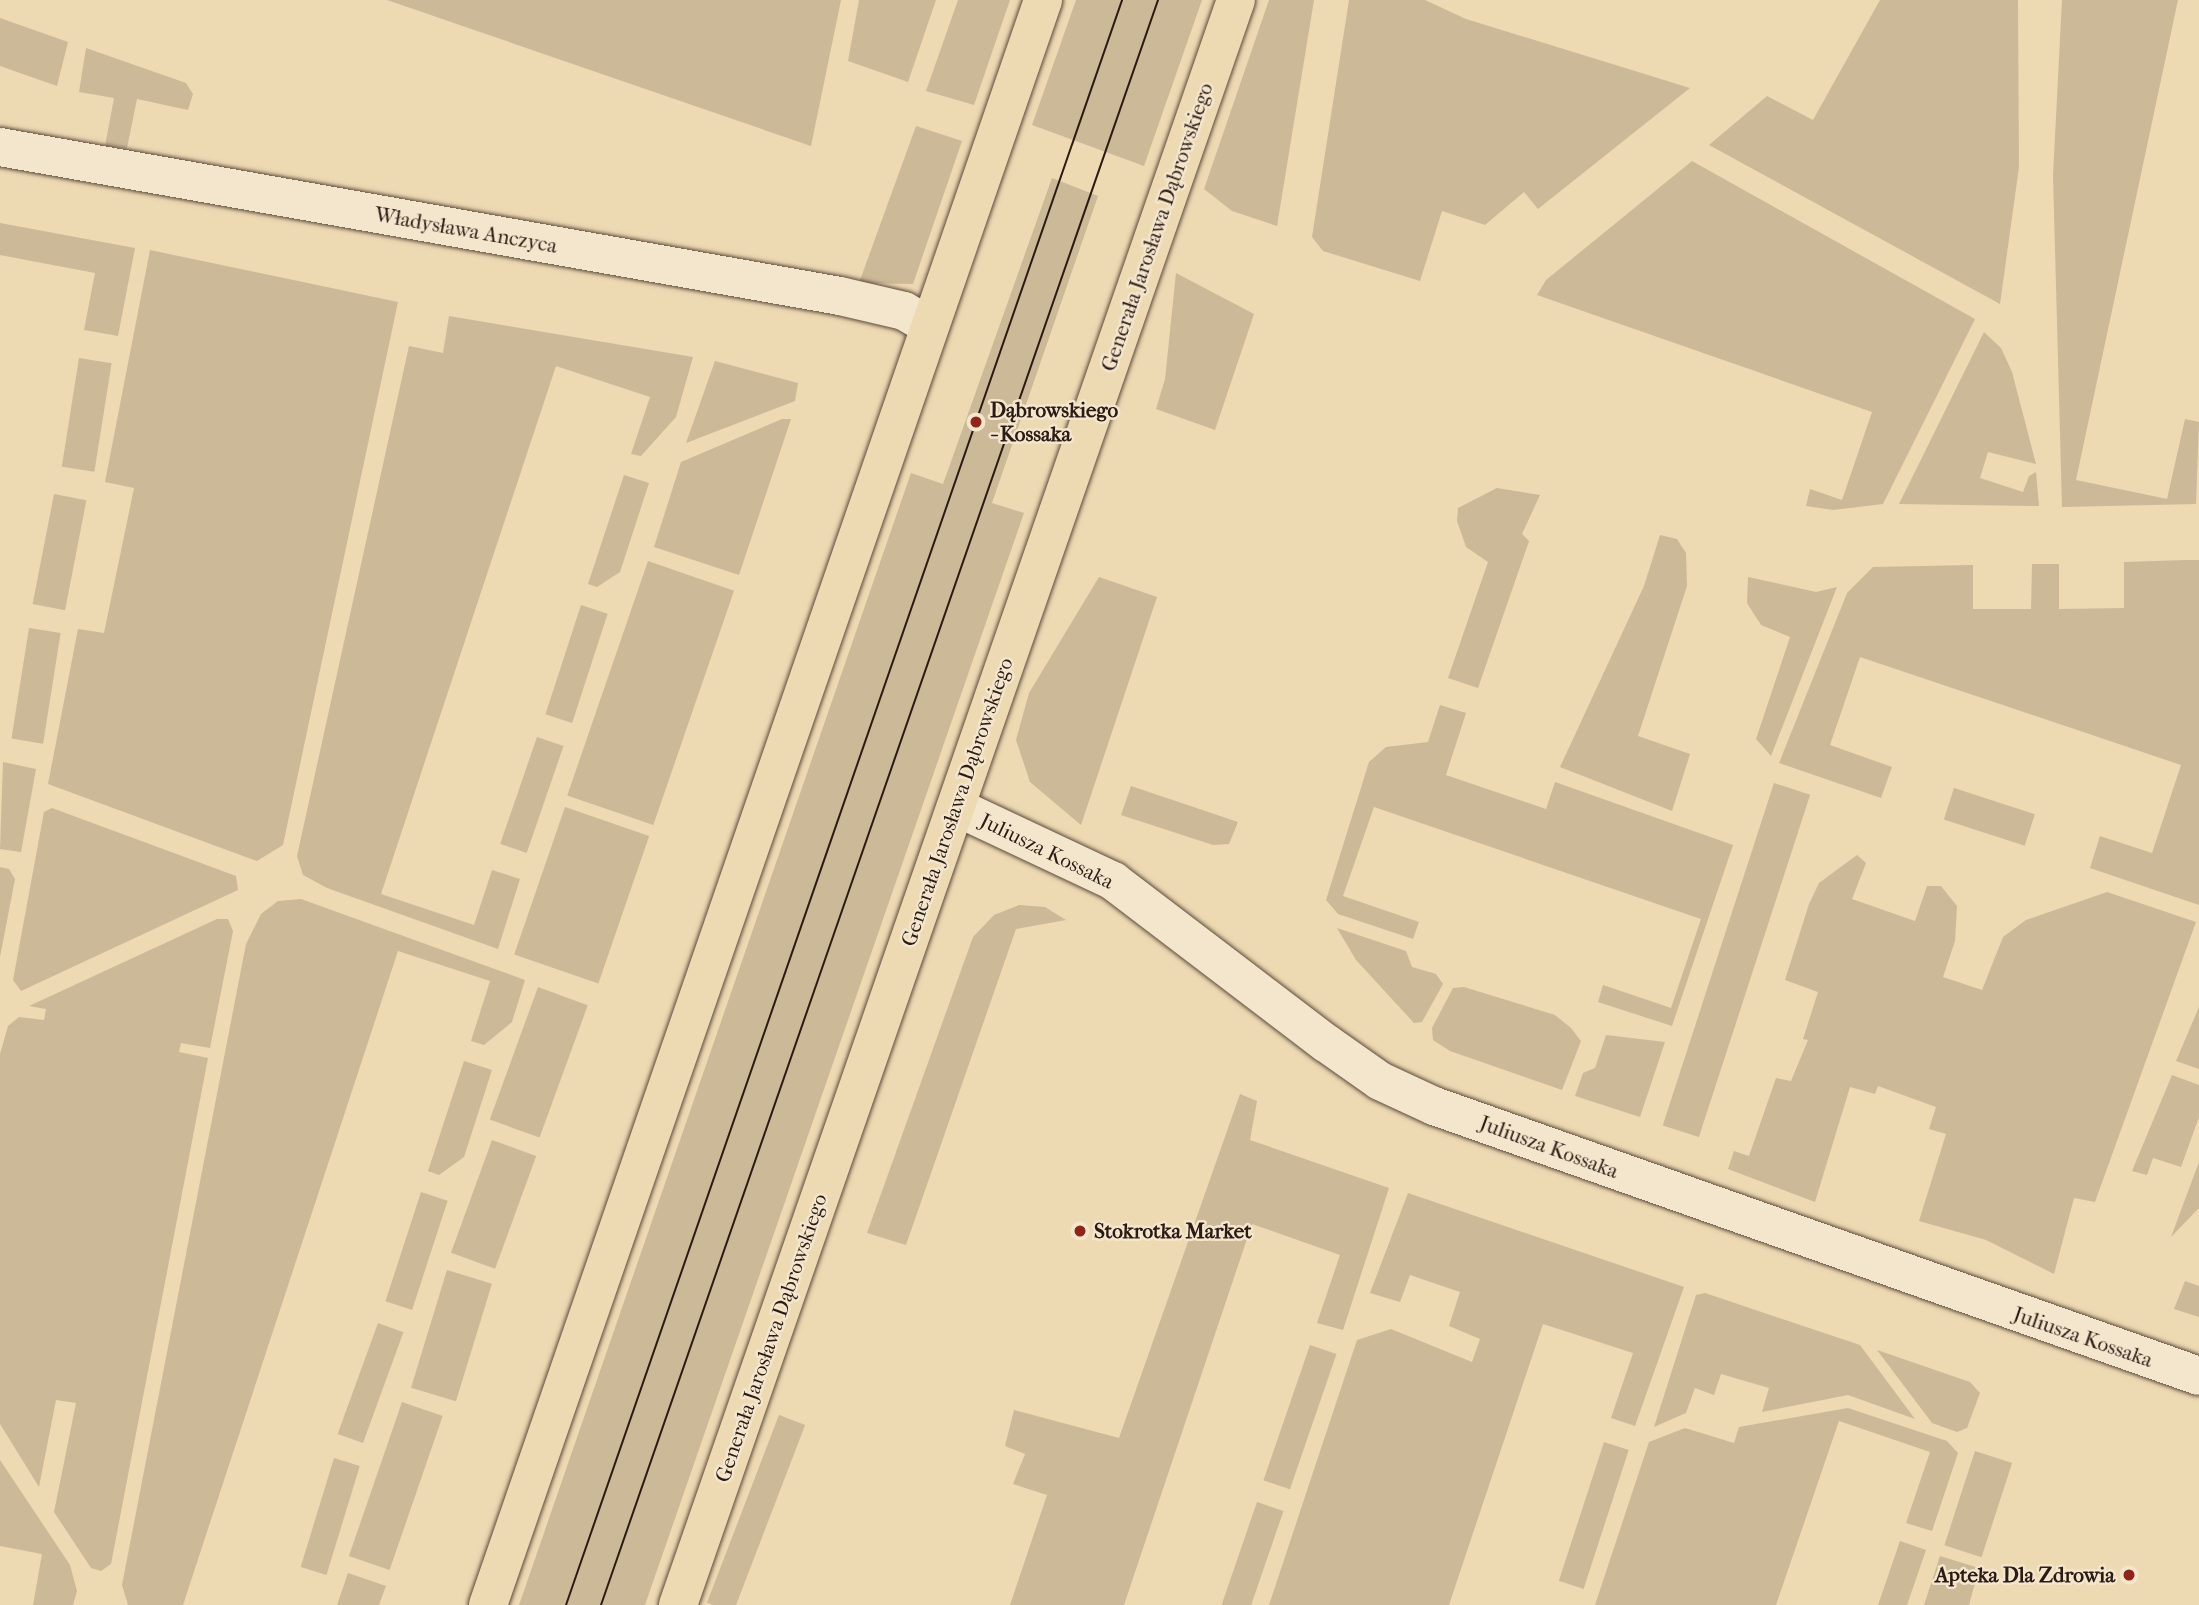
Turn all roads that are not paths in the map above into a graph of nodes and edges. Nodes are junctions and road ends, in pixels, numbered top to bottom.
1 (1043, 0) edge
2 (1236, 0) edge
3 (0, 147) edge
4 (928, 325) junction
5 (956, 807) junction
6 (2199, 1376) edge
7 (488, 1605) edge
8 (678, 1605) edge

1 - 4 main road
2 - 5 main road, Generała Jarosława Dąbrowskiego
3 - 4 street, Władysława Anczyca
4 - 7 main road
5 - 6 street, Juliusza Kossaka
5 - 8 main road, Generała Jarosława Dąbrowskiego

